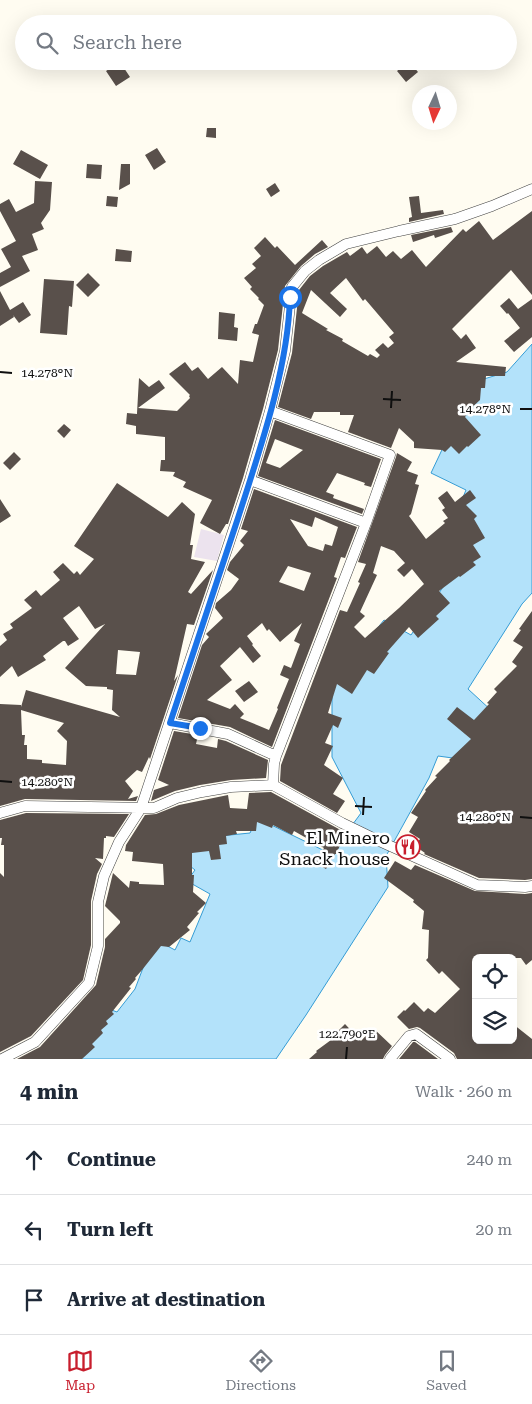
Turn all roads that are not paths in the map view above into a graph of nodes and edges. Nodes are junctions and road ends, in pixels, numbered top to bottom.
1 (532, 189) edge
2 (270, 411) junction
3 (250, 480) junction
4 (366, 523) junction
5 (170, 723) junction
6 (276, 756) junction
7 (274, 785) junction
8 (141, 808) junction
9 (0, 813) edge
10 (532, 886) edge
11 (2, 1059) edge
12 (390, 1059) edge
13 (448, 1059) edge

1 - 2 street
2 - 3 street
2 - 4 street
3 - 4 street
3 - 5 street
4 - 6 street
5 - 6 street
5 - 8 street
6 - 7 street
7 - 8 street
7 - 10 street
8 - 9 street
8 - 11 street
12 - 13 street

